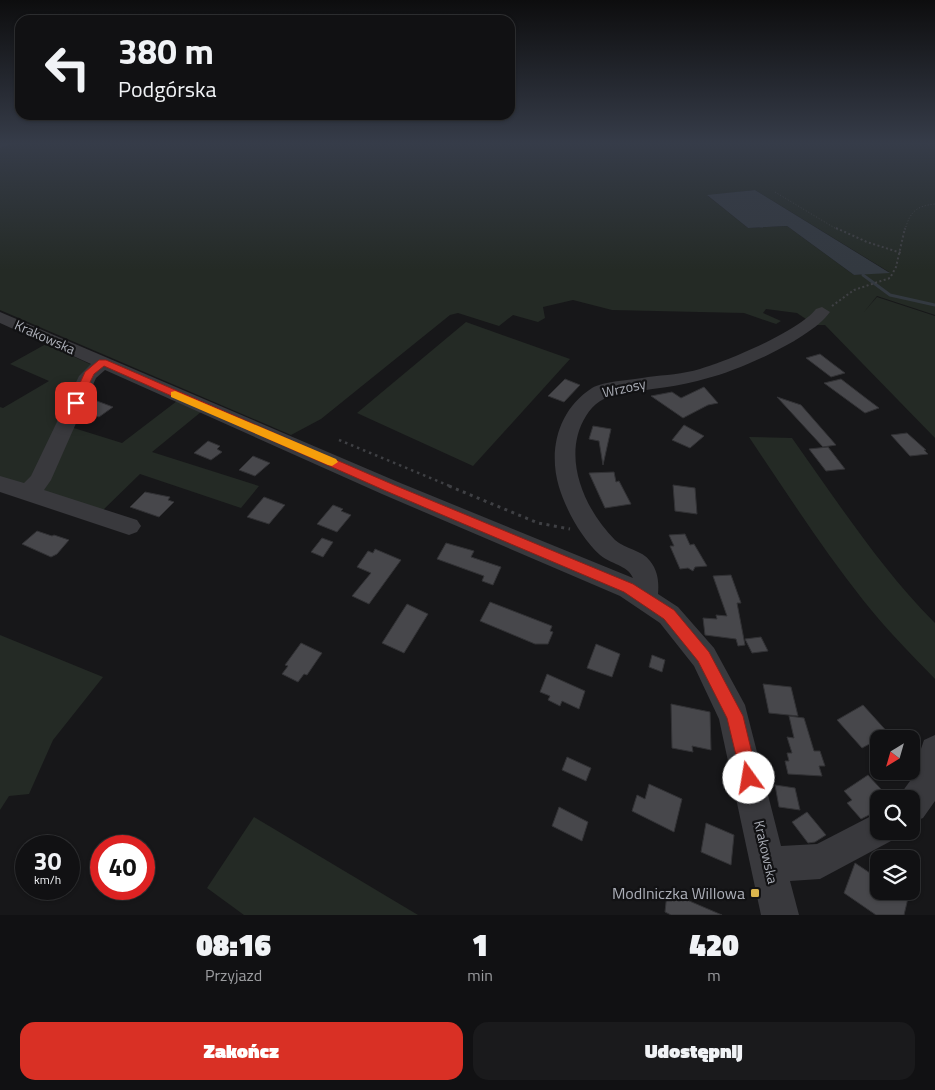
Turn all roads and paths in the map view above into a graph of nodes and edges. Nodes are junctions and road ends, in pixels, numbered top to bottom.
1 (775, 192) dead end
2 (935, 204) edge
3 (901, 253) junction
4 (822, 312) joint
5 (0, 317) edge
6 (103, 362) junction
7 (339, 440) dead end
8 (0, 484) edge
9 (30, 492) junction
10 (130, 526) dead end
11 (601, 540) junction
12 (588, 572) junction
13 (645, 599) junction
14 (935, 751) edge
15 (920, 794) edge
16 (870, 834) edge
17 (769, 863) junction
18 (780, 915) edge

1 - 3 path
2 - 3 path
3 - 4 path
4 - 11 street, Wrzosy
5 - 6 street, Krakowska
6 - 9 street
6 - 12 street, Krakowska
7 - 11 path
8 - 9 street
9 - 10 street
11 - 12 street
11 - 13 street, Wrzosy
12 - 13 street, Krakowska
13 - 17 street, Krakowska
14 - 15 street
16 - 17 street
17 - 18 street, Krakowska

